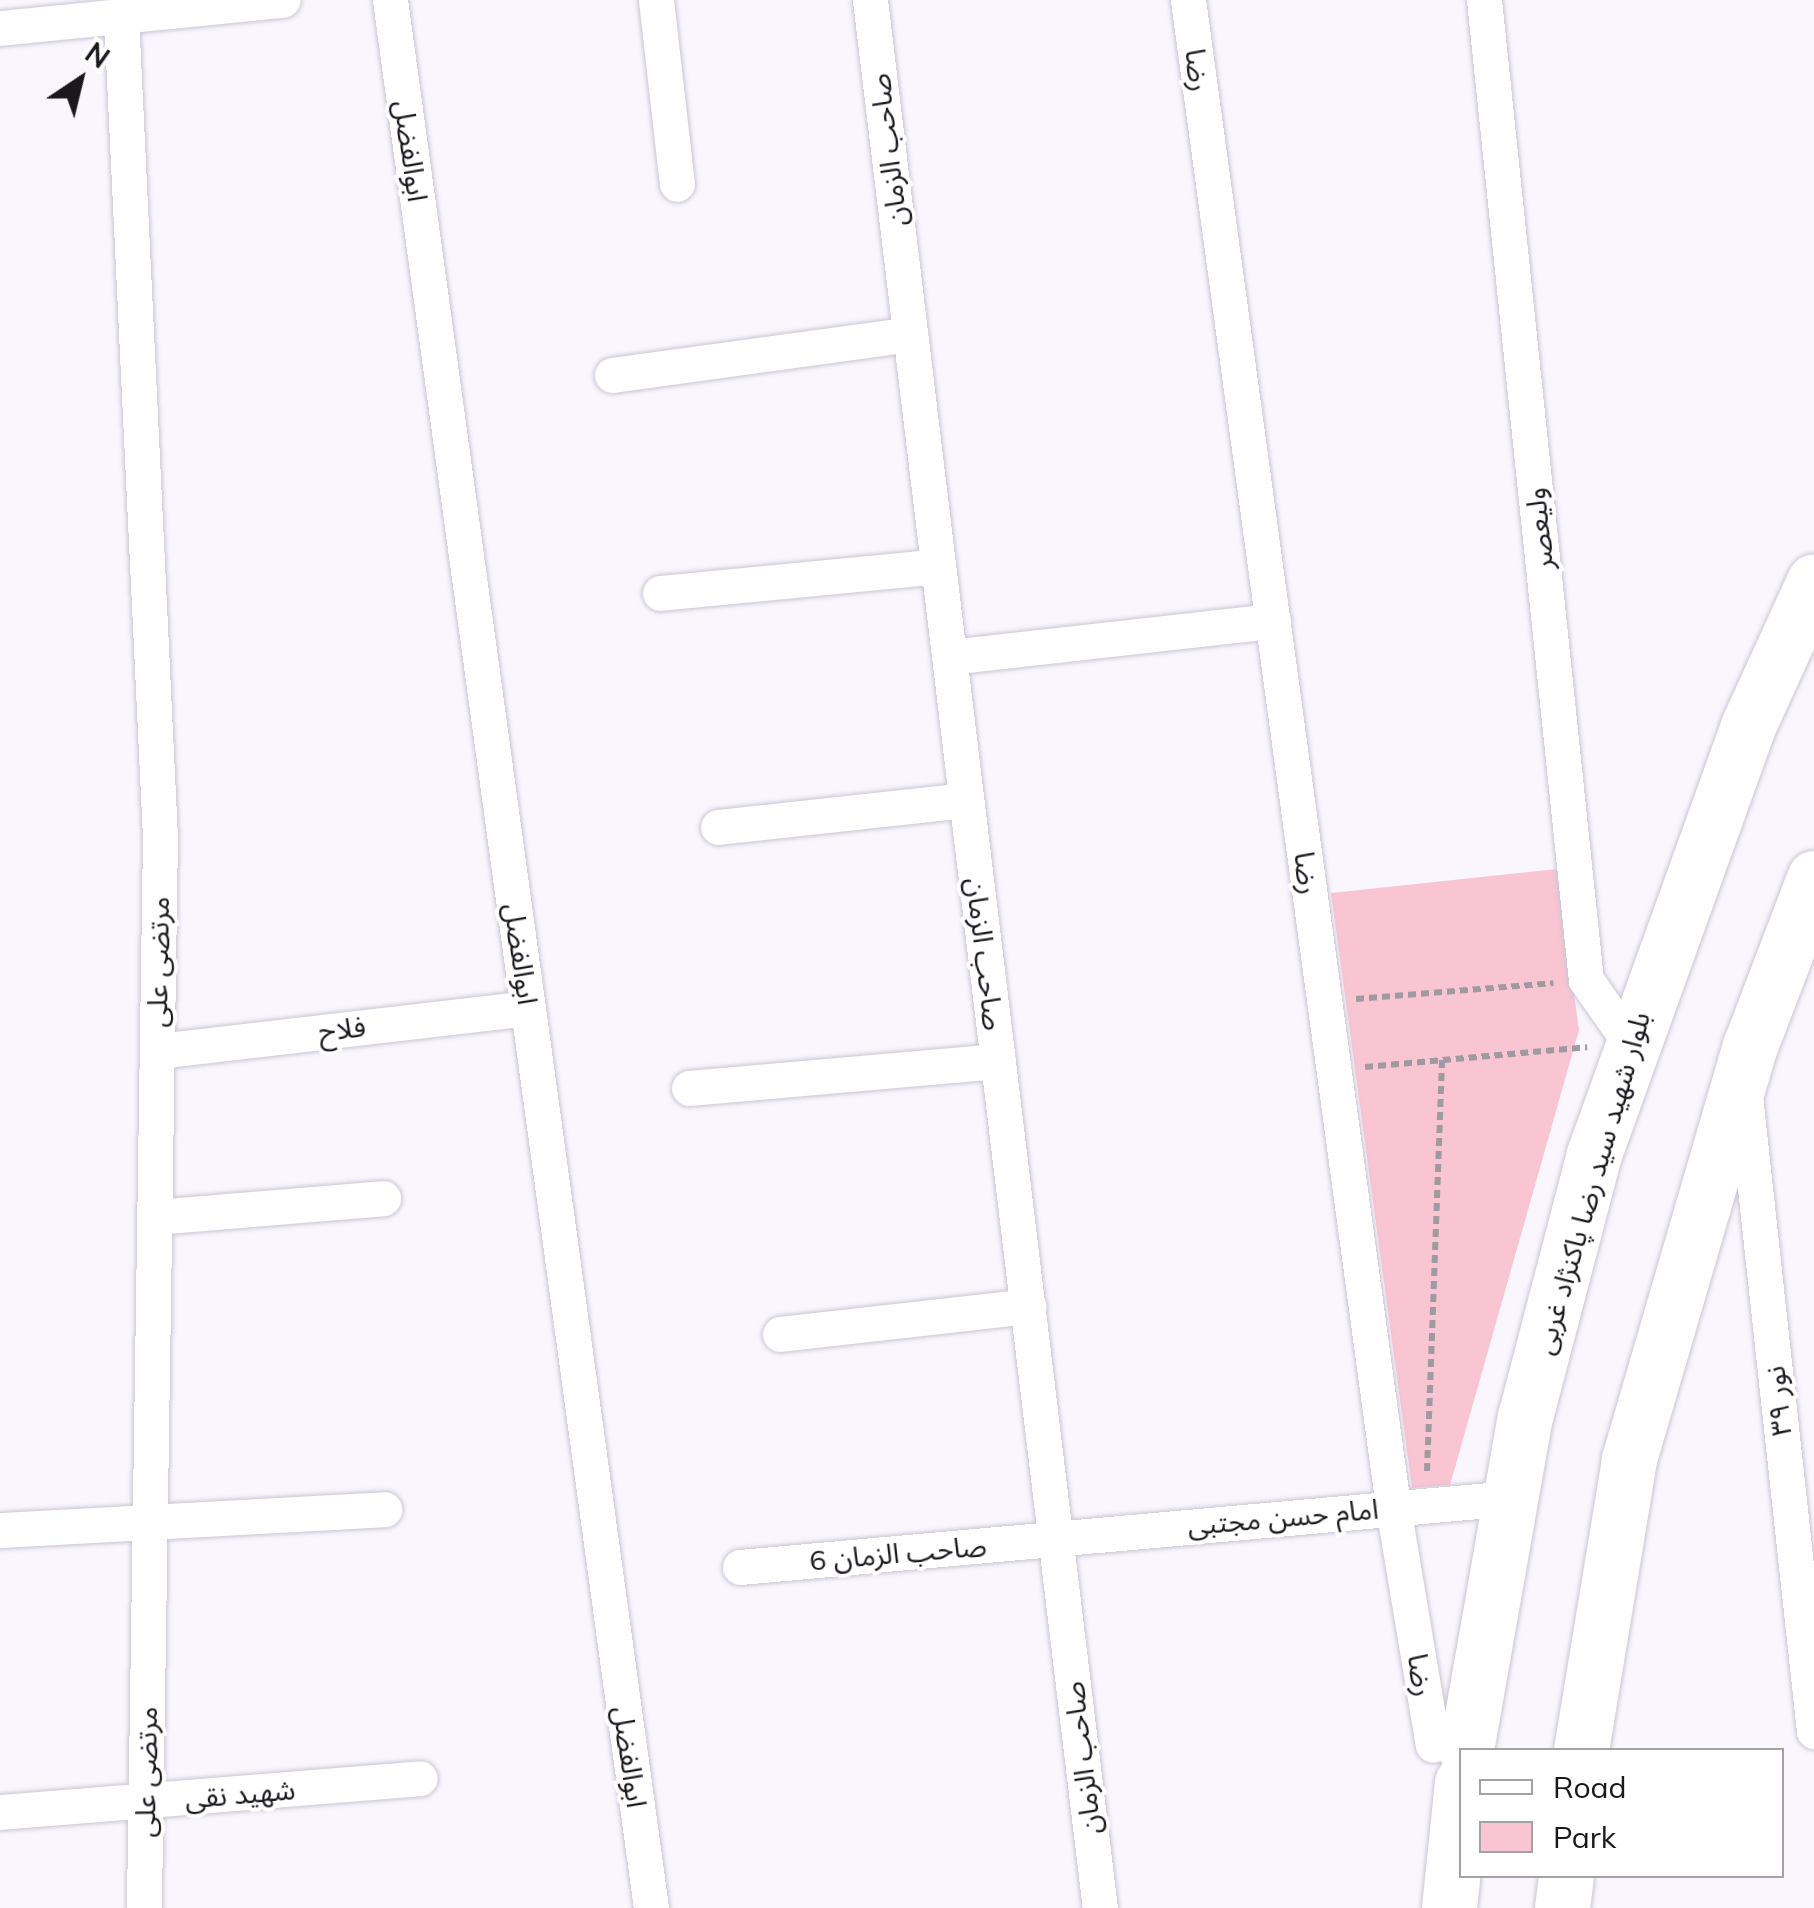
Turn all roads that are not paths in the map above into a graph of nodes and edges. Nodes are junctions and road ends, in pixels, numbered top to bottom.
1 (283, 0) edge
2 (390, 0) edge
3 (656, 0) edge
4 (870, 0) edge
5 (1188, 0) edge
6 (1484, 0) edge
7 (122, 16) junction
8 (0, 28) edge
9 (677, 184) dead end
10 (910, 334) junction
11 (612, 375) dead end
12 (938, 566) junction
13 (1814, 581) edge
14 (660, 592) dead end
15 (1273, 621) junction
16 (950, 657) junction
17 (966, 800) junction
18 (718, 827) dead end
19 (1814, 878) edge
20 (528, 1008) junction
21 (1631, 1044) junction
22 (157, 1051) junction
23 (998, 1061) junction
24 (1742, 1071) junction
25 (689, 1088) dead end
26 (383, 1198) dead end
27 (154, 1216) junction
28 (1028, 1306) junction
29 (780, 1334) dead end
30 (1510, 1498) junction
31 (1410, 1505) junction
32 (384, 1508) dead end
33 (150, 1520) junction
34 (0, 1530) edge
35 (1055, 1538) junction
36 (740, 1567) dead end
37 (1814, 1731) edge
38 (1582, 1748) edge
39 (1454, 1759) edge
40 (420, 1778) dead end
41 (146, 1803) junction
42 (0, 1812) edge
43 (1566, 1878) edge
44 (144, 1908) edge
45 (651, 1908) edge
46 (1100, 1908) edge
47 (1450, 1908) edge
48 (1562, 1908) edge

1 - 7 street
2 - 20 street, ابوالفضل
3 - 9 street
4 - 10 street, صاحب الزمان
5 - 15 street, رضا
6 - 21 street, ولیعصر
7 - 8 street
7 - 22 street, مرتضی علی
10 - 11 street
10 - 12 street, صاحب الزمان
12 - 14 street
12 - 16 street, صاحب الزمان
13 - 21 main road, بلوار شهید سید رضا پاکنژاد غربی
15 - 16 street
15 - 31 street, رضا
16 - 17 street, صاحب الزمان
17 - 18 street
17 - 23 street, صاحب الزمان
19 - 24 main road
20 - 22 street, فلاح
20 - 45 street, ابوالفضل
21 - 30 main road, بلوار شهید سید رضا پاکنژاد غربی
22 - 27 street, مرتضی علی
23 - 25 street
23 - 28 street, صاحب الزمان
24 - 37 street, نور ۳۹
24 - 38 main road
26 - 27 street
27 - 33 street, مرتضی علی
28 - 29 street
28 - 35 street, صاحب الزمان
30 - 31 street, امام حسن مجتبی
30 - 39 main road, بلوار شهید سید رضا پاکنژاد غربی
31 - 35 street, امام حسن مجتبی
31 - 39 street, رضا
32 - 33 street
33 - 34 street
33 - 41 street, مرتضی علی
35 - 36 street, صاحب الزمان 6
35 - 46 street, صاحب الزمان
39 - 47 main road, بلوار شهید سید رضا پاکنژاد غربی
40 - 41 street, شهید نقی
41 - 42 street, شهید نقی
41 - 44 street, مرتضی علی
43 - 48 main road

